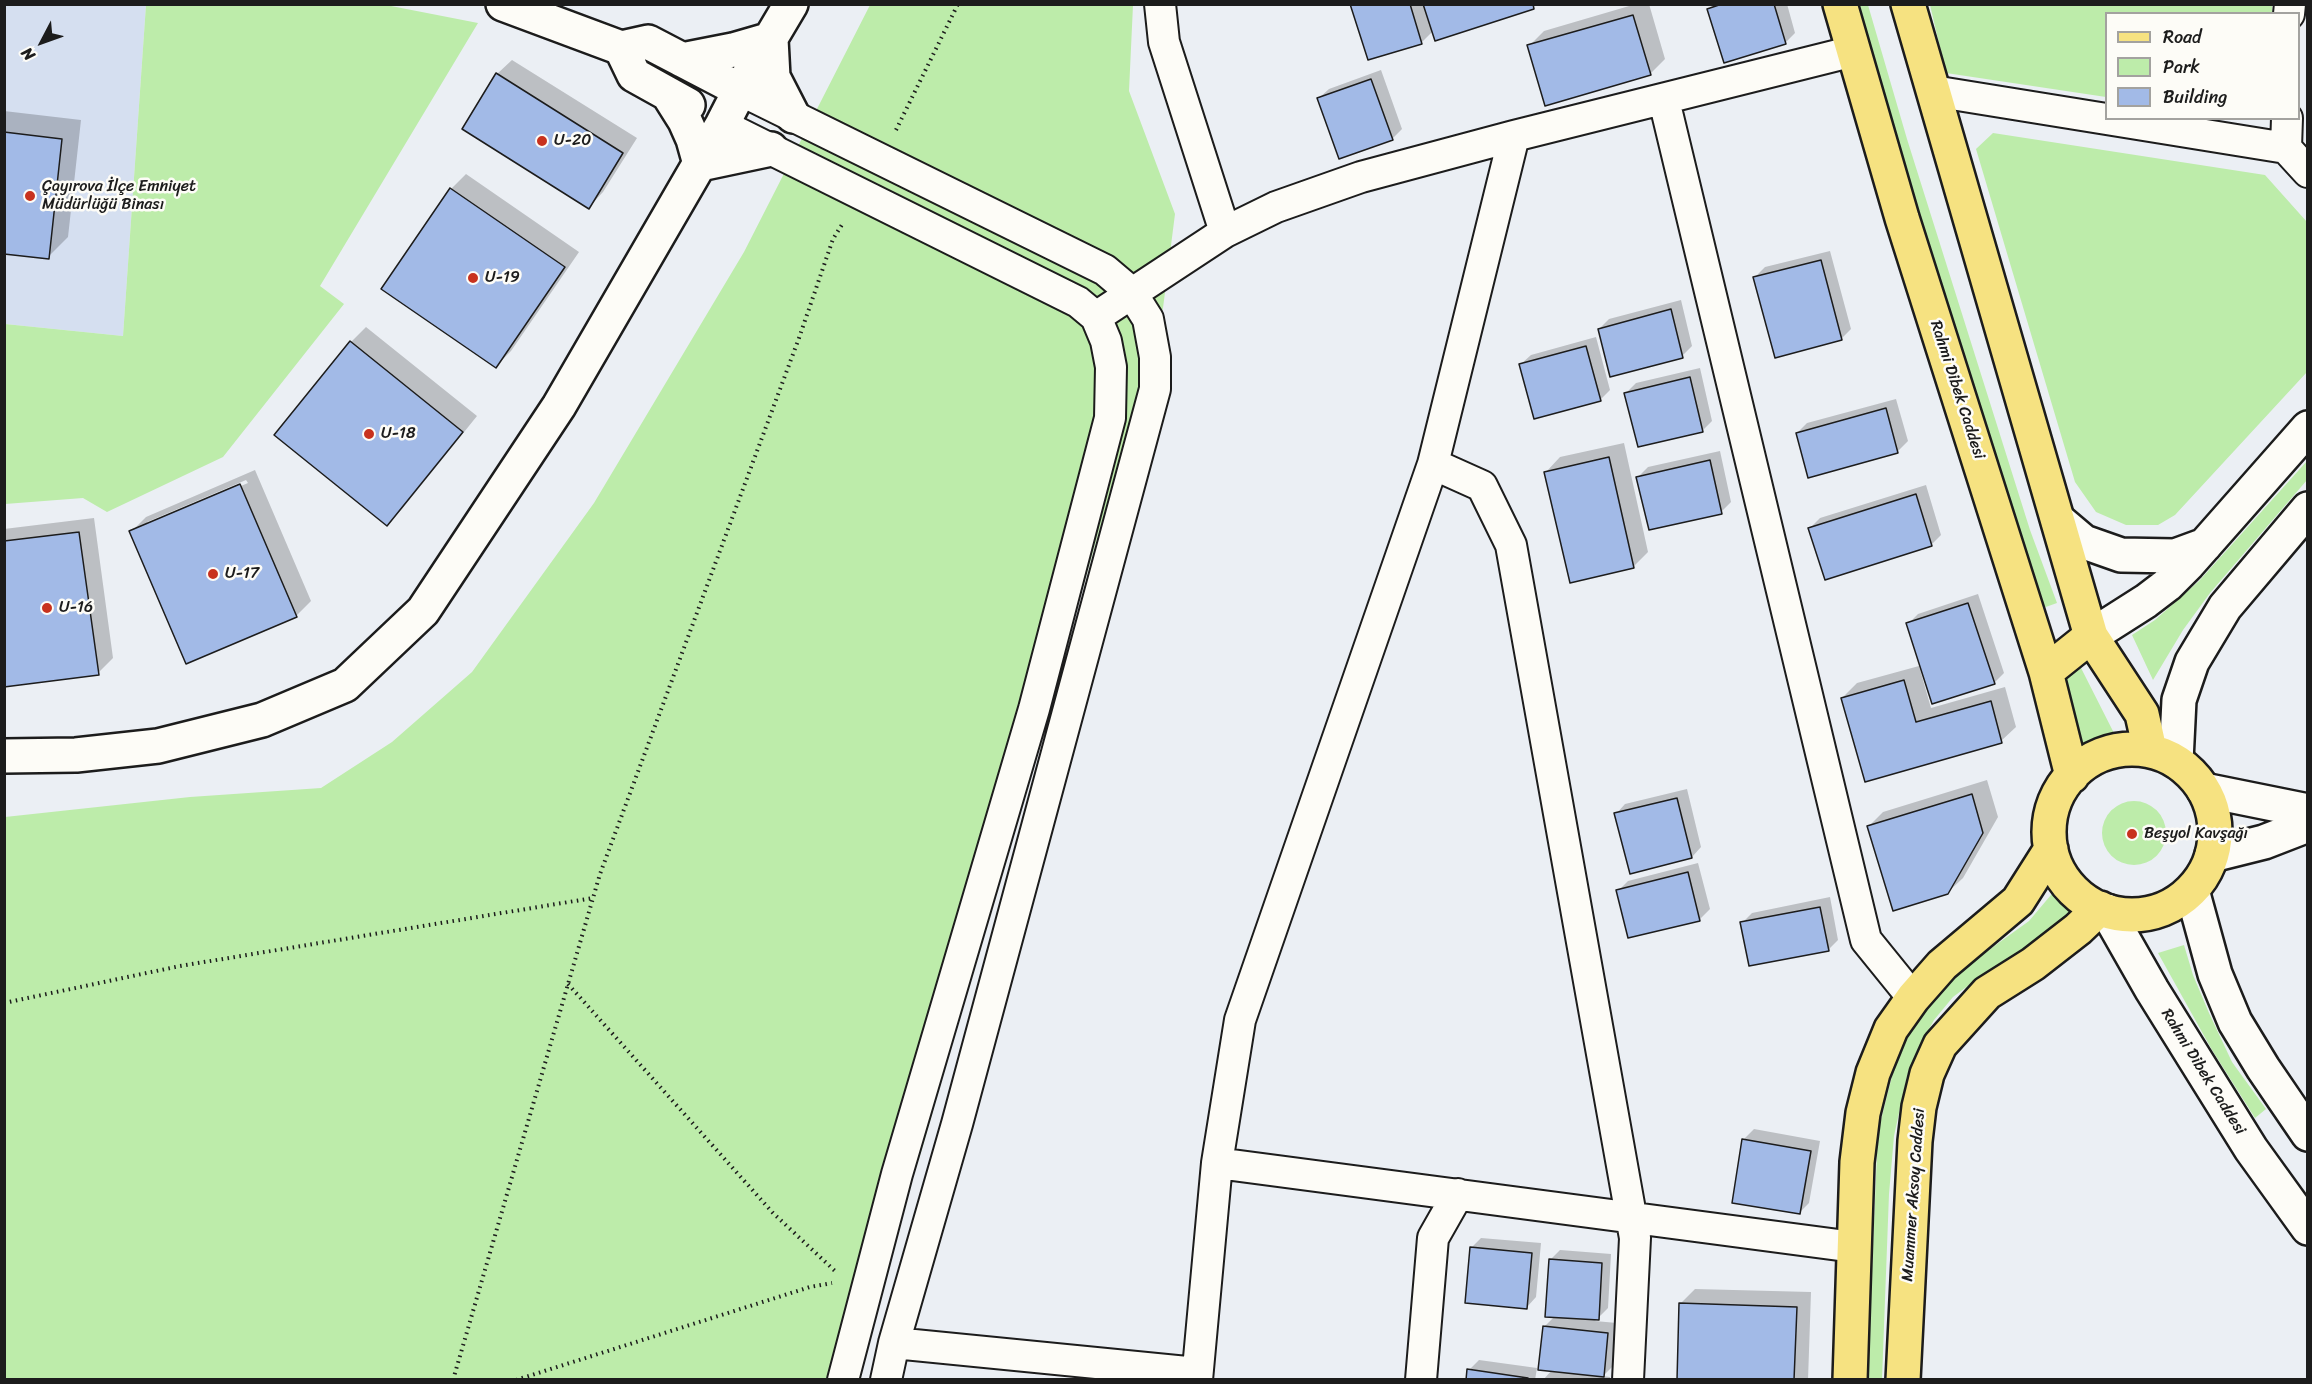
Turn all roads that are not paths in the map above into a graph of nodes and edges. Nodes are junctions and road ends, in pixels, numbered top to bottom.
1 (503, 4) edge
2 (792, 4) edge
3 (1160, 4) edge
4 (1840, 4) edge
5 (1908, 4) edge
6 (771, 39) junction
7 (621, 48) junction
8 (1854, 51) junction
9 (682, 60) junction
10 (740, 90) junction
11 (1933, 91) junction
12 (668, 94) junction
13 (1664, 100) junction
14 (793, 116) junction
15 (2105, 119) edge
16 (2113, 120) edge
17 (2287, 120) edge
18 (722, 125) junction
19 (1514, 136) junction
20 (2286, 148) junction
21 (771, 149) junction
22 (700, 164) junction
23 (2307, 172) edge
24 (1225, 232) junction
25 (1131, 292) junction
26 (1096, 317) junction
27 (2307, 428) edge
28 (1433, 464) junction
29 (2307, 508) edge
30 (2058, 520) junction
31 (2205, 545) junction
32 (2091, 636) junction
33 (2046, 672) junction
34 (4, 756) edge
35 (2163, 756) junction
36 (2072, 776) junction
37 (2204, 790) junction
38 (2307, 811) edge
39 (2307, 825) edge
40 (2051, 849) junction
41 (2212, 855) junction
42 (2192, 890) junction
43 (2104, 910) junction
44 (1912, 998) junction
45 (2307, 1134) edge
46 (1217, 1163) junction
47 (1458, 1194) junction
48 (1630, 1217) junction
49 (2307, 1228) edge
50 (1854, 1247) junction
51 (894, 1343) junction
52 (1197, 1376) edge
53 (843, 1380) edge
54 (886, 1380) edge
55 (1421, 1380) edge
56 (1628, 1380) edge
57 (1850, 1380) edge
58 (1902, 1380) edge

1 - 7 street
2 - 6 street
3 - 24 street
4 - 8 main road, Rahmi Dibek Caddesi
5 - 11 main road
6 - 9 street
6 - 10 street
6 - 14 street
7 - 9 street
7 - 12 street
8 - 13 street
8 - 33 main road, Rahmi Dibek Caddesi
9 - 10 street
10 - 14 street
10 - 18 street
11 - 15 street
11 - 30 main road
12 - 18 street
12 - 22 street
13 - 19 street
13 - 44 street
14 - 25 street
16 - 20 street
17 - 20 street
18 - 21 street
18 - 22 street
19 - 24 street
19 - 28 street
20 - 23 street
21 - 22 street
21 - 26 street
22 - 34 street
24 - 25 street
25 - 26 street
25 - 51 street
26 - 53 street
27 - 31 street
28 - 46 street
28 - 48 street
29 - 35 street
30 - 31 street
30 - 32 main road
31 - 32 street
32 - 33 main road
32 - 35 main road
33 - 36 main road, Rahmi Dibek Caddesi
35 - 36 main road, Rahmi Dibek Caddesi
35 - 37 main road, Rahmi Dibek Caddesi
36 - 40 main road, Rahmi Dibek Caddesi
37 - 38 street
37 - 41 main road, Rahmi Dibek Caddesi
39 - 41 street
40 - 43 main road, Rahmi Dibek Caddesi
40 - 44 main road
41 - 42 main road, Rahmi Dibek Caddesi
42 - 43 main road, Rahmi Dibek Caddesi
42 - 45 street
43 - 49 street, Rahmi Dibek Caddesi
43 - 58 main road, Muammer Aksoy Caddesi
44 - 50 main road
46 - 47 street
46 - 52 street
47 - 48 street
47 - 55 street
48 - 50 street
48 - 56 street
50 - 57 main road
51 - 52 street
51 - 54 street

